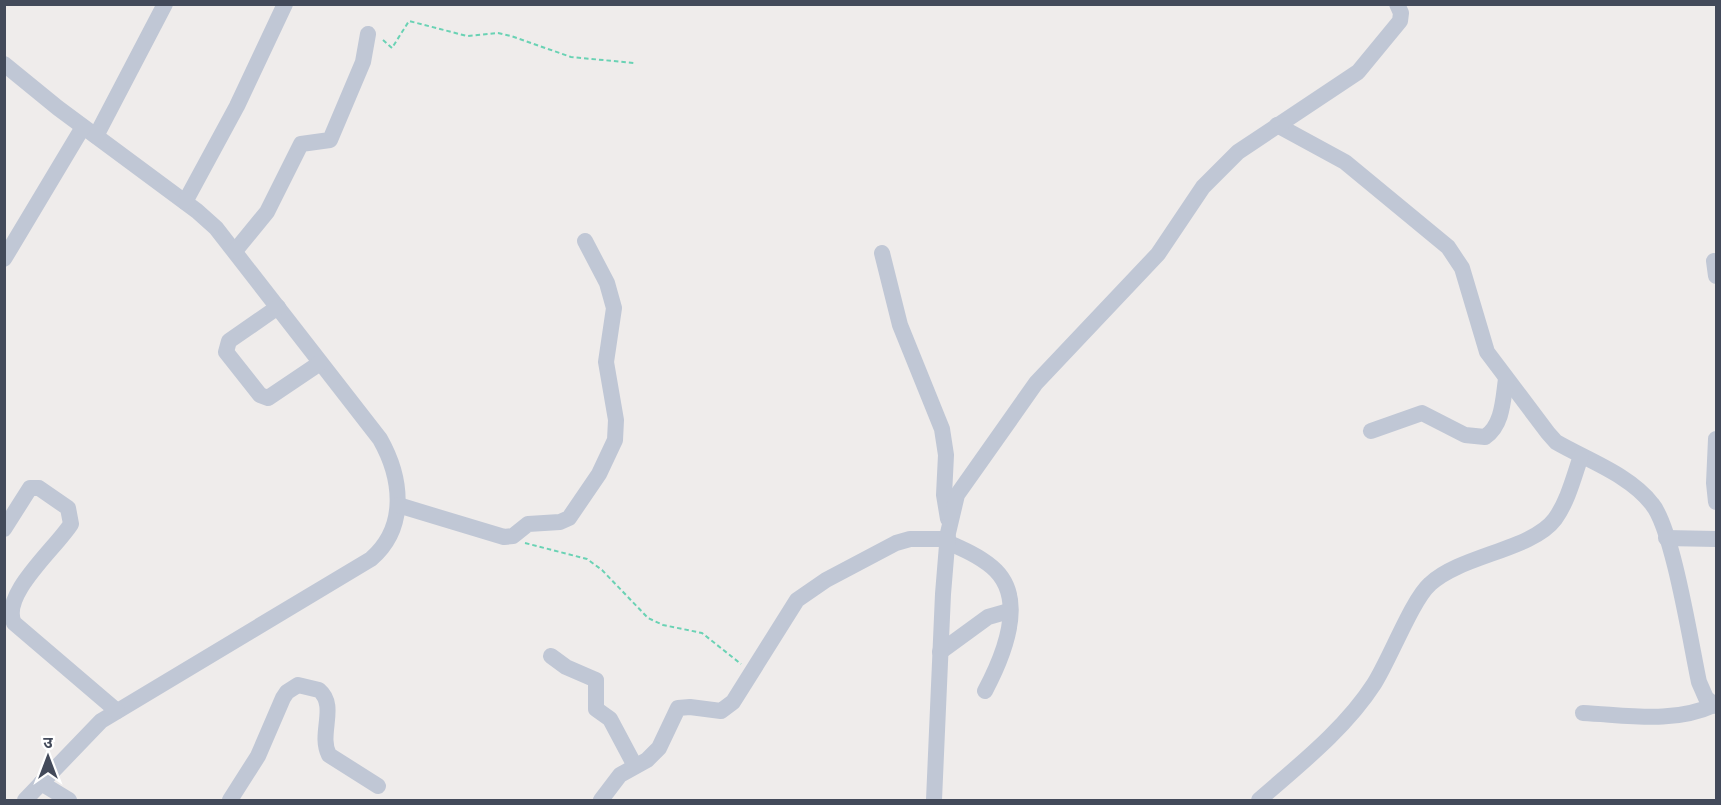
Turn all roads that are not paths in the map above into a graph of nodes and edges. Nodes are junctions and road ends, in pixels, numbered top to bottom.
1 (165, 4) edge
2 (285, 4) edge
3 (1397, 4) edge
4 (368, 34) road end
5 (5, 67) edge
6 (1277, 125) junction
7 (90, 131) junction
8 (185, 202) junction
9 (585, 241) dead end
10 (235, 251) junction
11 (882, 253) dead end
12 (4, 259) edge
13 (278, 308) junction
14 (320, 363) junction
15 (1506, 379) junction
16 (1371, 430) dead end
17 (1716, 439) edge
18 (1581, 456) junction
19 (1716, 502) edge
20 (398, 505) junction
21 (4, 529) edge
22 (948, 535) junction
23 (1666, 538) junction
24 (1716, 539) edge
25 (1009, 611) junction
26 (940, 652) junction
27 (551, 656) dead end
28 (985, 691) dead end
29 (1715, 705) edge
30 (117, 711) junction
31 (1583, 712) dead end
32 (635, 766) junction
33 (41, 783) junction
34 (378, 786) dead end
35 (25, 801) edge
36 (69, 801) edge
37 (230, 801) edge
38 (601, 801) edge
39 (934, 801) edge
40 (1259, 801) edge

1 - 7 street
2 - 8 street
3 - 6 street
4 - 10 street
5 - 7 street
6 - 15 street
6 - 22 street
7 - 8 street
7 - 12 street
8 - 10 street
9 - 20 street
10 - 13 street
11 - 22 street
13 - 14 street
13 - 14 street
14 - 20 street
15 - 16 street
15 - 18 street
17 - 19 street
18 - 23 street
18 - 40 street
20 - 30 street
21 - 30 street
22 - 25 street
22 - 26 street
22 - 32 street
23 - 24 street
23 - 29 street
25 - 26 street
25 - 28 street
26 - 39 street
27 - 32 street
29 - 31 street
30 - 33 street
32 - 38 street
33 - 35 street
33 - 36 street
34 - 37 street

